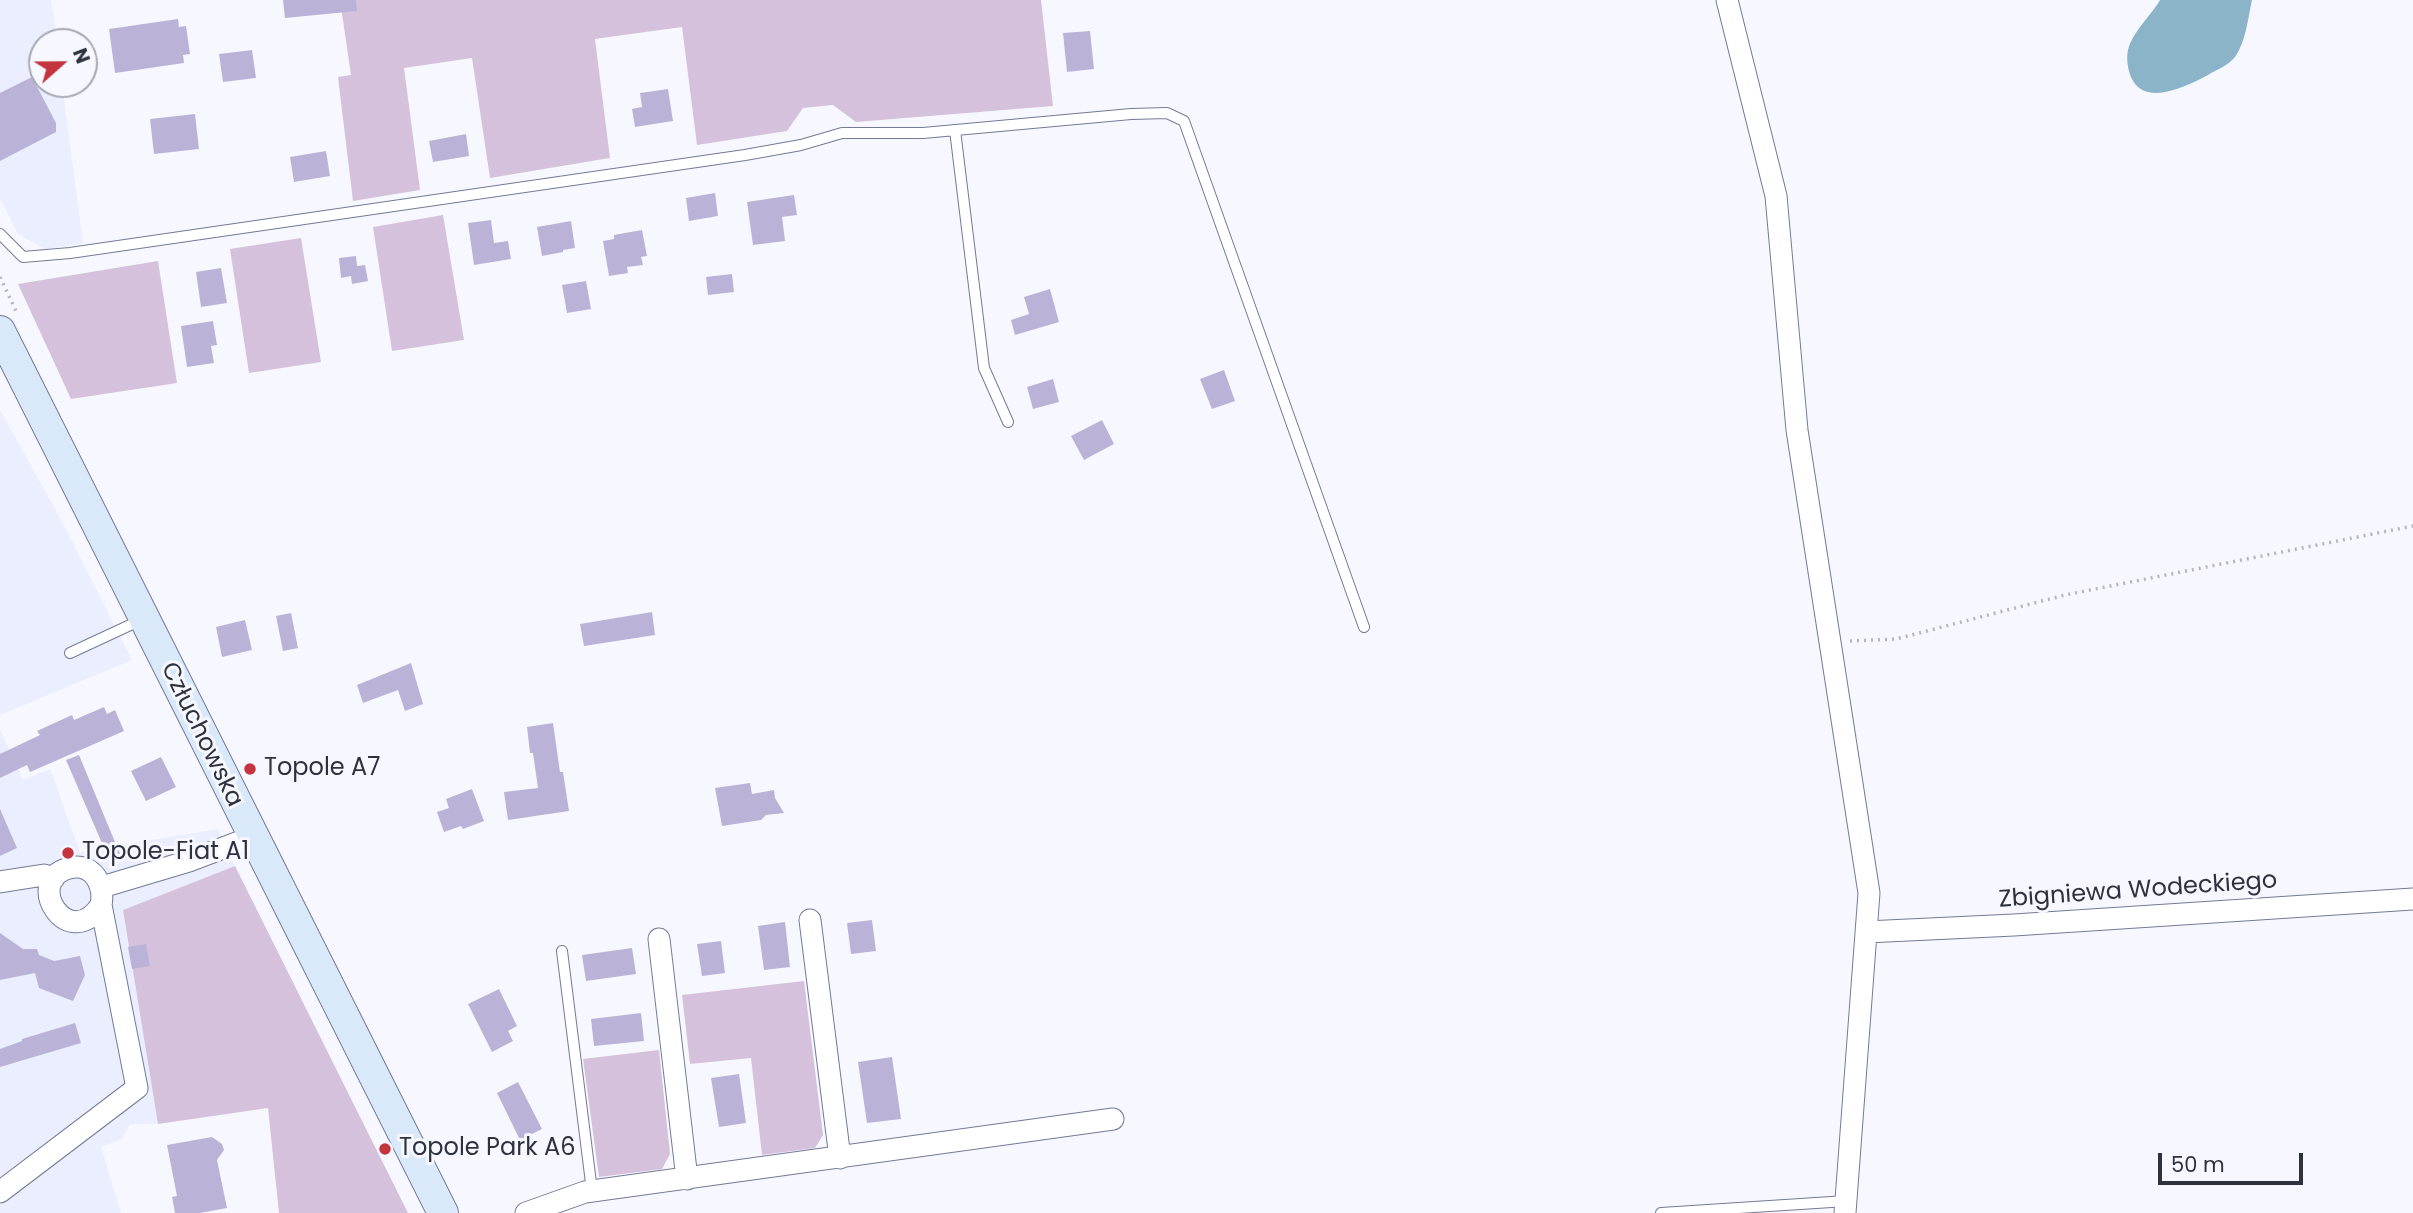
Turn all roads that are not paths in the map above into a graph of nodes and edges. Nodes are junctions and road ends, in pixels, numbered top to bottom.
1 (1727, 0) edge
2 (955, 130) junction
3 (0, 234) edge
4 (0, 331) edge
5 (1008, 422) dead end
6 (144, 619) junction
7 (1364, 626) dead end
8 (70, 653) dead end
9 (252, 837) junction
10 (54, 878) junction
11 (0, 883) edge
12 (102, 896) junction
13 (2413, 900) edge
14 (810, 920) dead end
15 (1866, 932) junction
16 (659, 939) dead end
17 (562, 951) dead end
18 (1113, 1119) dead end
19 (841, 1158) junction
20 (687, 1179) junction
21 (592, 1191) junction
22 (0, 1192) edge
23 (1846, 1207) edge
24 (443, 1213) edge
25 (526, 1213) edge
26 (1661, 1213) edge

1 - 15 street
2 - 3 lane
2 - 5 lane
2 - 7 lane
4 - 6 main road, Człuchowska
6 - 8 lane
6 - 9 main road, Człuchowska
9 - 12 street
9 - 24 main road, Człuchowska
10 - 11 street
10 - 12 street
10 - 12 street
12 - 22 street
13 - 15 street, Zbigniewa Wodeckiego
14 - 19 street
15 - 23 street
16 - 20 street
17 - 21 lane
18 - 19 street
19 - 20 street
20 - 21 street
21 - 25 street
23 - 26 lane

